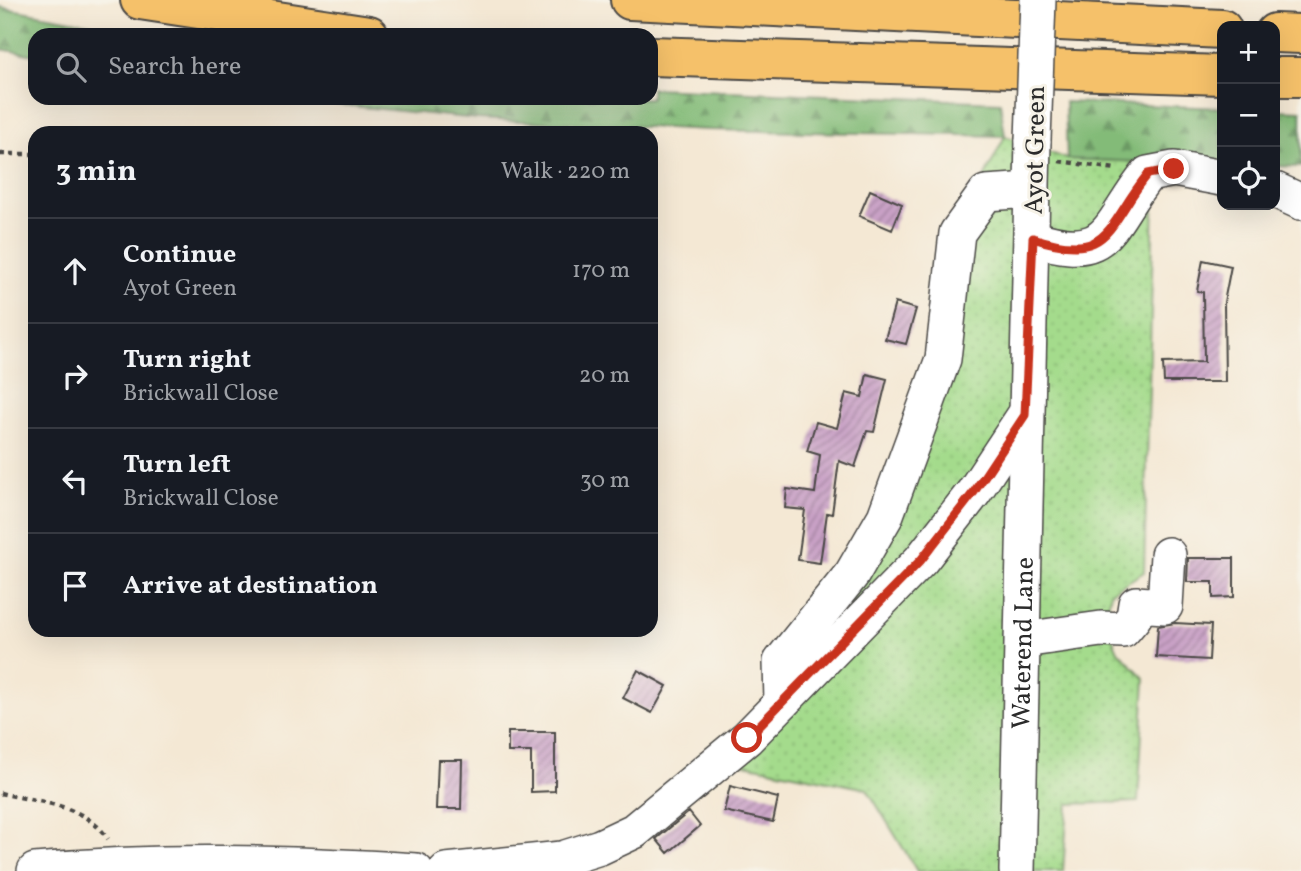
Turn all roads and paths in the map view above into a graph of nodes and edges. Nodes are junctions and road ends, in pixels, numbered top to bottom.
1 (140, 0) edge
2 (630, 0) edge
3 (1038, 0) edge
4 (323, 28) edge
5 (1217, 29) edge
6 (1280, 33) edge
7 (1301, 34) edge
8 (658, 56) edge
9 (1217, 75) edge
10 (1280, 77) edge
11 (1301, 77) edge
12 (1044, 146) junction
13 (0, 153) edge
14 (28, 154) edge
15 (1148, 174) junction
16 (1217, 177) edge
17 (1032, 190) junction
18 (1280, 192) edge
19 (1301, 202) edge
20 (1033, 238) junction
21 (1025, 415) junction
22 (1168, 555) dead end
23 (1023, 640) junction
24 (782, 702) junction
25 (0, 793) edge
26 (112, 846) dead end
27 (34, 871) edge
28 (416, 871) edge
29 (446, 871) edge
30 (1017, 871) edge

1 - 4 highway
2 - 5 highway
3 - 12 street, Ayot Green, bridge
6 - 7 highway
8 - 9 highway
10 - 11 highway
12 - 15 path
12 - 17 street, Ayot Green
13 - 14 path
15 - 16 street
15 - 20 street
17 - 20 street, Ayot Green
17 - 24 street
18 - 19 street
20 - 21 street, Ayot Green
21 - 23 street, Waterend Lane
21 - 24 street
22 - 23 street
23 - 30 street, Waterend Lane
24 - 29 street
25 - 26 path
27 - 28 street

